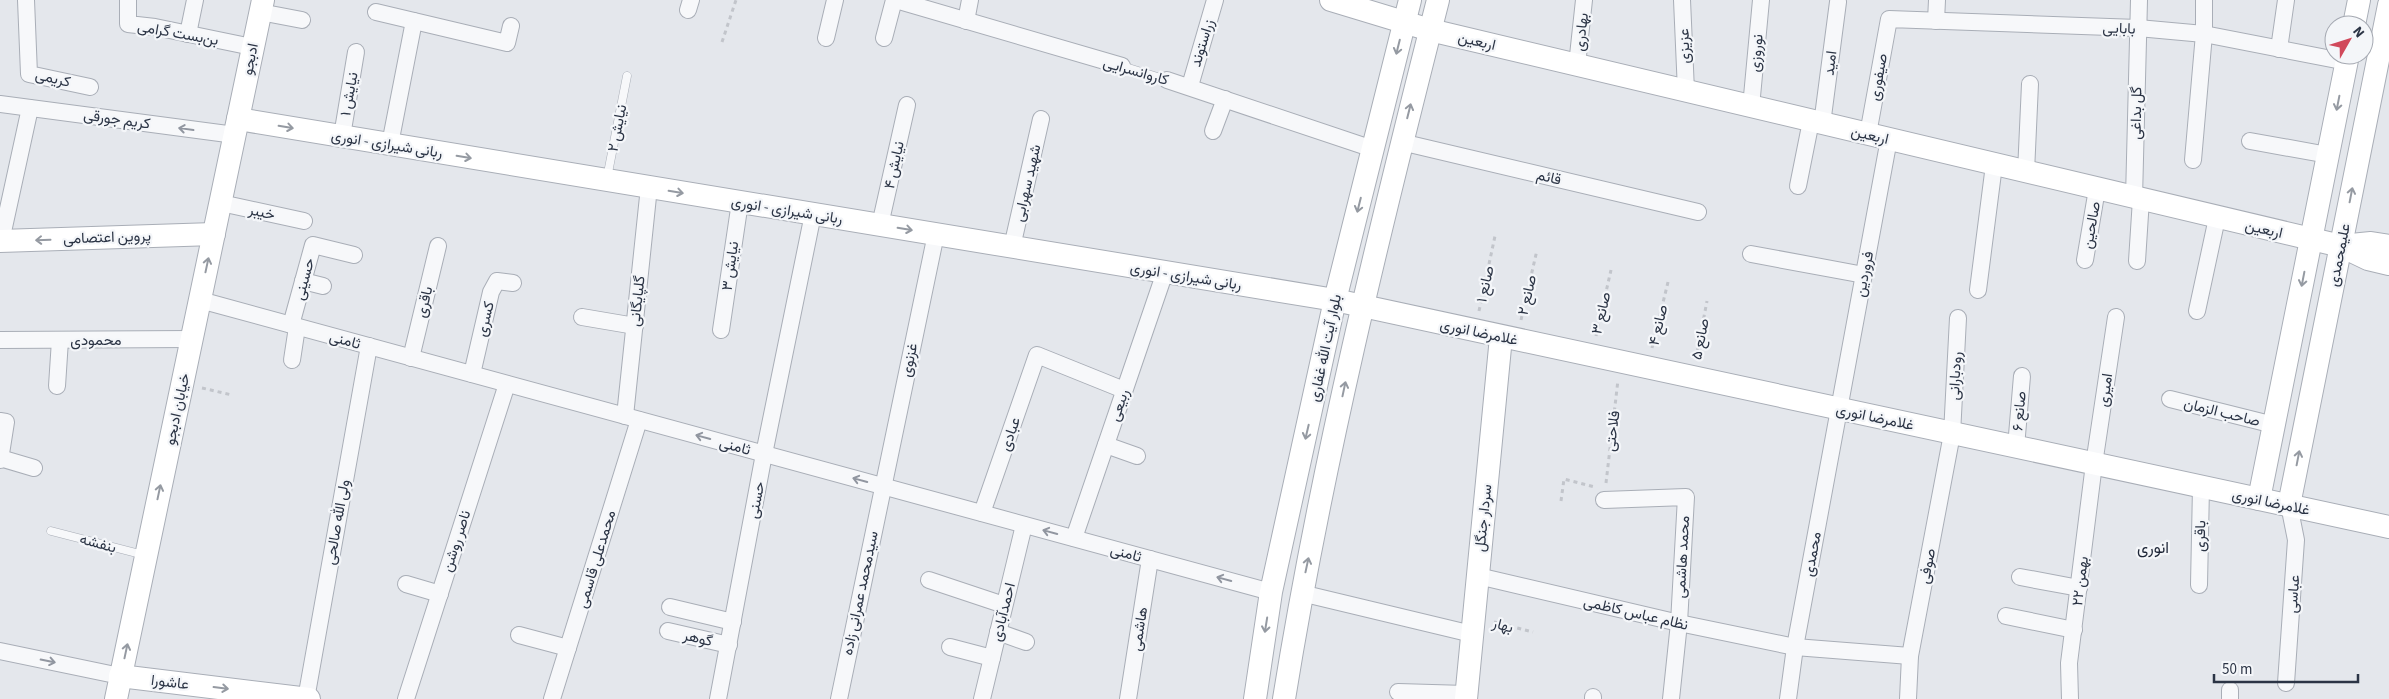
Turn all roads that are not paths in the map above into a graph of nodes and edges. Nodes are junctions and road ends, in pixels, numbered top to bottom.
1 (26, 0) edge
2 (128, 0) edge
3 (195, 0) edge
4 (836, 0) edge
5 (895, 0) edge
6 (970, 0) edge
7 (1215, 0) edge
8 (1331, 0) edge
9 (1410, 0) edge
10 (1438, 0) edge
11 (1584, 0) edge
12 (1682, 0) edge
13 (1761, 0) edge
14 (1937, 0) edge
15 (2139, 0) edge
16 (2204, 0) edge
17 (2286, 0) edge
18 (2359, 0) edge
19 (1838, 2) dead end
20 (2389, 5) edge
21 (262, 6) edge
22 (376, 12) dead end
23 (2356, 15) edge
24 (1889, 19) joint
25 (302, 20) dead end
26 (966, 21) junction
27 (1936, 21) junction
28 (414, 22) junction
29 (1404, 22) junction
30 (511, 26) dead end
31 (2138, 28) junction
32 (1430, 30) junction
33 (188, 34) junction
34 (2204, 34) junction
35 (826, 38) dead end
36 (884, 38) dead end
37 (252, 47) junction
38 (2278, 49) junction
39 (356, 52) dead end
40 (2324, 55) edge
41 (1577, 65) junction
42 (2346, 65) edge
43 (2365, 65) edge
44 (1122, 66) joint
45 (2376, 69) junction
46 (627, 76) dead end
47 (1167, 80) joint
48 (2030, 84) dead end
49 (1190, 86) junction
50 (90, 87) dead end
51 (1686, 91) junction
52 (1225, 99) junction
53 (0, 104) edge
54 (907, 105) dead end
55 (1751, 106) junction
56 (30, 108) junction
57 (1041, 119) dead end
58 (1817, 123) junction
59 (236, 127) junction
60 (1213, 131) dead end
61 (342, 136) junction
62 (1878, 137) junction
63 (2250, 141) dead end
64 (1401, 142) junction
65 (390, 144) junction
66 (1374, 149) junction
67 (2328, 155) junction
68 (2193, 160) dead end
69 (1994, 164) junction
70 (2026, 172) junction
71 (607, 180) junction
72 (1798, 186) dead end
73 (648, 187) junction
74 (2097, 189) junction
75 (2137, 199) junction
76 (221, 202) junction
77 (740, 202) junction
78 (1698, 212) dead end
79 (813, 214) junction
80 (2217, 218) junction
81 (304, 221) dead end
82 (880, 225) junction
83 (214, 234) junction
84 (936, 234) junction
85 (2311, 240) junction
86 (0, 241) edge
87 (438, 246) dead end
88 (2341, 246) junction
89 (2389, 246) edge
90 (1012, 247) junction
91 (1751, 254) dead end
92 (354, 255) dead end
93 (2085, 260) dead end
94 (2137, 261) dead end
95 (2389, 264) edge
96 (1165, 272) junction
97 (1864, 275) junction
98 (303, 281) junction
99 (513, 283) dead end
100 (323, 286) dead end
101 (1978, 290) dead end
102 (200, 300) junction
103 (1335, 300) junction
104 (1362, 307) junction
105 (2197, 311) dead end
106 (582, 317) dead end
107 (2116, 317) dead end
108 (1958, 318) dead end
109 (294, 326) junction
110 (635, 326) junction
111 (721, 330) dead end
112 (1509, 338) junction
113 (192, 339) junction
114 (0, 340) edge
115 (60, 340) junction
116 (369, 346) junction
117 (411, 358) junction
118 (292, 360) dead end
119 (472, 374) junction
120 (2022, 376) dead end
121 (507, 384) junction
122 (57, 386) dead end
123 (1124, 390) junction
124 (2170, 399) dead end
125 (1838, 409) junction
126 (632, 418) junction
127 (0, 421) edge
128 (2274, 425) junction
129 (1952, 434) junction
130 (1106, 445) junction
131 (2016, 447) junction
132 (764, 454) junction
133 (1137, 456) dead end
134 (0, 459) edge
135 (2094, 464) junction
136 (34, 468) dead end
137 (883, 486) junction
138 (2201, 487) junction
139 (1604, 495) road end
140 (2259, 499) junction
141 (2289, 505) junction
142 (982, 513) junction
143 (1024, 525) junction
144 (2389, 527) edge
145 (51, 531) dead end
146 (1074, 538) junction
147 (146, 556) junction
148 (1150, 559) junction
149 (1478, 576) junction
150 (2020, 577) dead end
151 (929, 580) dead end
152 (406, 584) dead end
153 (2199, 585) dead end
154 (2079, 588) junction
155 (1271, 592) junction
156 (1301, 592) junction
157 (440, 594) junction
158 (670, 606) dead end
159 (1004, 606) junction
160 (2006, 616) dead end
161 (733, 622) junction
162 (1678, 623) junction
163 (1473, 626) junction
164 (2074, 630) junction
165 (668, 631) dead end
166 (998, 632) junction
167 (519, 635) dead end
168 (1026, 642) dead end
169 (729, 645) junction
170 (950, 647) dead end
171 (1795, 647) junction
172 (568, 648) junction
173 (0, 651) edge
174 (1910, 656) junction
175 (992, 658) junction
176 (120, 676) junction
177 (2286, 683) dead end
178 (1398, 692) dead end
179 (1466, 696) edge
180 (116, 699) edge
181 (307, 699) edge
182 (406, 699) edge
183 (552, 699) edge
184 (718, 699) edge
185 (838, 699) edge
186 (982, 699) edge
187 (1128, 699) edge
188 (1255, 699) edge
189 (1284, 699) edge
190 (1671, 699) edge
191 (1788, 699) edge
192 (1908, 699) edge
193 (2070, 699) edge

1 - 50 street, کریمی
2 - 33 street, بن‌بست گرامی
3 - 33 street
4 - 35 street
5 - 26 street, کاروانسرایی
5 - 36 street
6 - 26 street
7 - 49 street, زراستوند
8 - 29 street
9 - 29 street, بلوار آیت الله غفاری
10 - 32 street, بلوار آیت الله غفاری
11 - 41 street, بهادری
12 - 51 street, عزیزی
13 - 55 street, نوروزی
14 - 27 street
15 - 31 street, گل بداغی
16 - 34 street
17 - 38 street
18 - 23 street
19 - 58 street, امید
20 - 45 street, علیمحمدی
21 - 25 street
21 - 37 street, ادبجو
22 - 28 street
24 - 27 street, بابایی
24 - 62 street, صیفوری
26 - 44 street, کاروانسرایی
27 - 31 street, بابایی
28 - 30 street
28 - 65 street
29 - 32 street, اربعین
29 -> 66 street, بلوار آیت الله غفاری
31 - 34 street, بابایی
31 - 75 street, گل بداغی
32 - 41 street, اربعین
64 -> 32 street, بلوار آیت الله غفاری
33 - 37 street, بن‌بست گرامی
34 - 38 street, بابایی
34 - 68 street
37 - 59 street, ادبجو
38 - 40 street, بابایی
39 - 61 street, نیایش ۱
41 - 51 street, اربعین
42 -> 67 street, علیمحمدی
43 - 45 street
44 - 47 lane, کاروانسرایی
88 -> 45 street, علیمحمدی
46 - 71 lane, نیایش ۲
47 - 49 street, کاروانسرایی
48 - 70 street
49 - 52 street, کاروانسرایی
51 - 55 street, اربعین
52 - 60 street
52 - 66 street, کاروانسرایی
53 - 56 street, کریم جورقی
54 - 82 street, نیایش ۴
55 - 58 street, اربعین
59 -> 56 street, کریم جورقی
56 - 86 street
57 - 90 street, شهید سهرابی
58 - 62 street, اربعین
58 - 72 street, امید
59 -> 61 street, ربانی شیرازی - انوری
59 - 76 street, خیابان ادبجو
61 - 65 street, ربانی شیرازی - انوری
62 - 69 street, اربعین
62 - 97 street, فروردین
63 - 67 street
64 - 78 street, قائم
64 - 104 street, بلوار آیت الله غفاری
65 -> 71 street, ربانی شیرازی - انوری
66 -> 103 street, بلوار آیت الله غفاری
67 - 85 street, علیمحمدی
69 - 70 street, اربعین
69 - 101 street
70 - 74 street, اربعین
71 - 73 street, ربانی شیرازی - انوری
73 -> 77 street, ربانی شیرازی - انوری
73 - 110 street, گلپایگانی
74 - 75 street, اربعین
74 - 93 street, صالحین
75 - 80 street, اربعین
75 - 94 street, گل بداغی
76 - 81 street, خیبر
76 - 83 street, خیابان ادبجو
77 - 79 street, ربانی شیرازی - انوری
77 - 111 street, نیایش ۳
79 - 82 street, ربانی شیرازی - انوری
79 - 132 street, حسنی
80 - 85 street, اربعین
80 - 105 street
82 -> 84 street, ربانی شیرازی - انوری
83 -> 86 street, پروین اعتصامی
102 -> 83 street, خیابان ادبجو
84 - 90 street, ربانی شیرازی - انوری
84 - 137 street, غزنوی
85 - 88 street, اربعین
85 -> 128 street, علیمحمدی
87 - 117 street, باقری
88 - 89 street
88 - 95 street
141 -> 88 street, علیمحمدی
90 - 96 street, ربانی شیرازی - انوری
91 - 97 street
92 - 98 street, حسینی
96 - 103 street, ربانی شیرازی - انوری
96 - 123 street, ربیعی
97 - 125 street, فروردین
98 - 100 street
98 - 109 street, حسینی
99 - 119 street, کسری
102 - 109 street, ثامنی
102 - 113 street, خیابان ادبجو
103 - 104 street, ربانی شیرازی - انوری
103 -> 155 street, بلوار آیت الله غفاری
104 - 112 street, غلامرضا انوری
156 -> 104 street, بلوار آیت الله غفاری
106 - 110 street
107 - 135 street, امیری
108 - 129 street, رودبارانی
109 - 116 street, ثامنی
109 - 118 street, حسینی
110 - 126 street, گلپایگانی
112 - 125 street, غلامرضا انوری
112 - 149 street, سردار جنگل
113 - 115 street, محمودی
147 -> 113 street, خیابان ادبجو
114 - 115 street, محمودی
115 - 122 street
116 - 117 street, ثامنی
116 - 181 street, ولی الله صالحی
117 - 119 street, ثامنی
119 - 121 street, ثامنی
120 - 131 street, صانع ۶
121 - 126 street, ثامنی
121 - 157 street, ناصر روشن
123 - 130 street, ربیعی
123 - 142 street, عبادی
124 - 128 street, صاحب الزمان
125 - 129 street, غلامرضا انوری
125 - 171 street, محمدی
132 -> 126 street, ثامنی
126 - 172 street, محمدعلی قاسمی
127 - 134 street
128 - 140 street, علیمحمدی
129 - 131 street, غلامرضا انوری
129 - 174 street, صوفی
130 - 133 street
130 - 146 street, ربیعی
131 - 135 street, غلامرضا انوری
137 -> 132 street, ثامنی
132 - 161 street, حسنی
134 - 136 street
135 - 138 street, غلامرضا انوری
135 - 154 street, ۲۲ بهمن
137 - 142 street, ثامنی
137 - 185 street, سیدمحمد عمرانی زاده
138 - 140 street, غلامرضا انوری
138 - 153 street, باقری
139 - 162 street, محمد هاشمی
140 - 141 street, غلامرضا انوری
141 - 144 street, غلامرضا انوری
141 - 177 street, عباسی
142 - 143 street, ثامنی
146 -> 143 street, ثامنی
143 - 159 street, احمدآبادی
145 - 147 lane, بنفشه
146 - 148 street, ثامنی
176 -> 147 street, خیابان ادبجو
155 -> 148 street, ثامنی
148 - 187 street, هاشمی
149 - 162 street, نظام عباس کاظمی
149 - 163 street, سردار جنگل
150 - 154 street
151 - 159 street
152 - 157 street
154 - 164 street, ۲۲ بهمن
155 -> 188 street, بلوار آیت الله غفاری
156 - 163 street
156 - 189 street, بلوار آیت الله غفاری
157 - 182 street, ناصر روشن
158 - 161 street
159 - 166 street, احمدآبادی
160 - 164 street
161 - 169 street, حسنی
162 - 171 street, نظام عباس کاظمی
162 - 190 street, محمد هاشمی
163 - 179 street, سردار جنگل
164 - 193 street, ۲۲ بهمن
165 - 169 street, گوهر
166 - 168 street
166 - 175 street, احمدآبادی
167 - 172 street
169 - 184 street, حسنی
170 - 175 street
171 - 174 street, نظام عباس کاظمی
171 - 191 street, محمدی
172 - 183 street, محمدعلی قاسمی
173 -> 176 street
174 - 192 street, صوفی
175 - 186 street, احمدآبادی
176 - 180 street, خیابان ادبجو
176 -> 181 street, عاشورا
178 - 179 street

